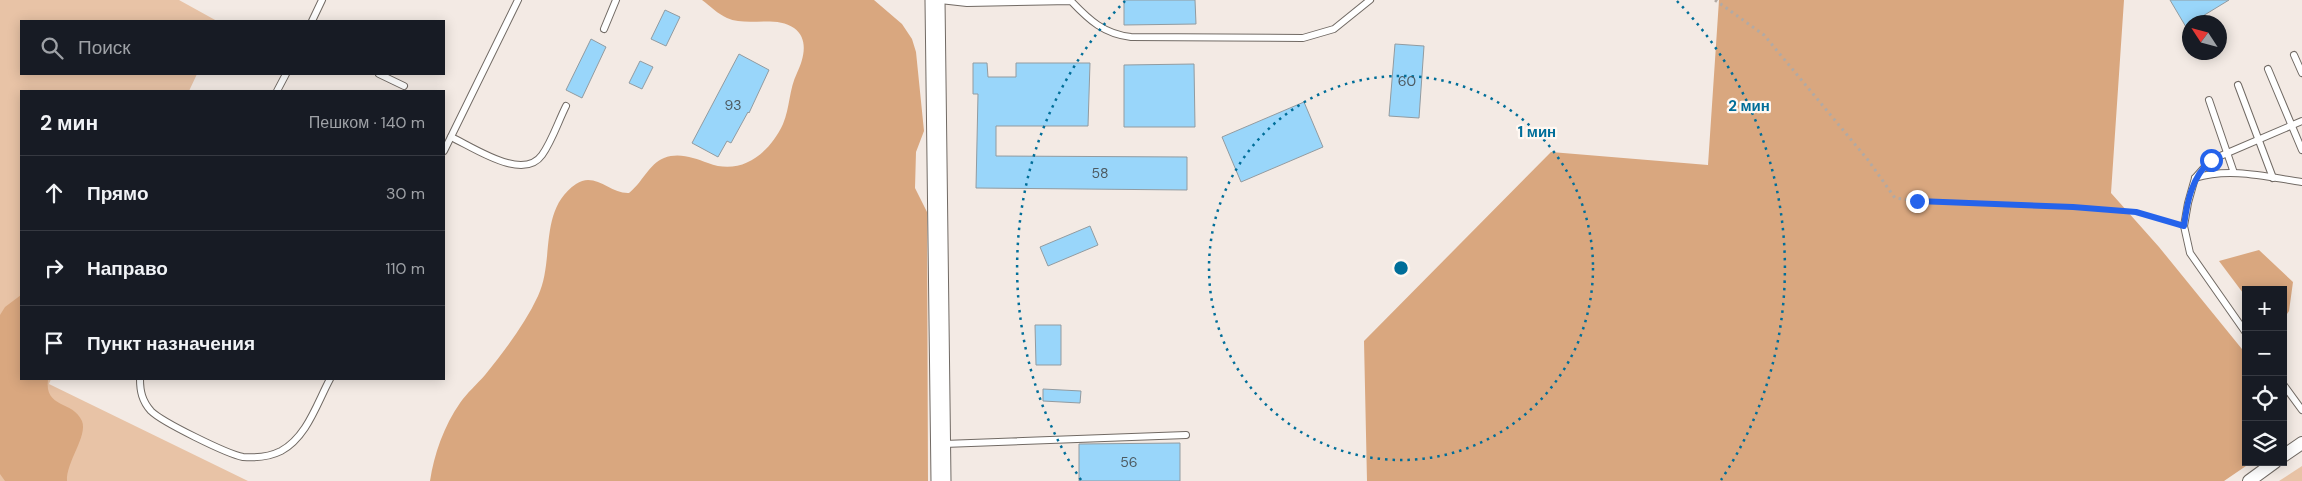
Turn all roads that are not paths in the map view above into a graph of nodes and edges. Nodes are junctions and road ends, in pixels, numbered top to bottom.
1 (322, 0) edge
2 (518, 0) edge
3 (616, 0) edge
4 (935, 0) edge
5 (940, 0) edge
6 (1071, 0) edge
7 (1370, 0) edge
8 (1008, 1) edge
9 (312, 20) edge
10 (604, 29) dead end
11 (2294, 55) dead end
12 (2268, 69) dead end
13 (2302, 73) edge
14 (285, 75) edge
15 (381, 75) edge
16 (2238, 85) dead end
17 (404, 86) dead end
18 (278, 90) edge
19 (2209, 100) dead end
20 (566, 106) dead end
21 (2302, 121) edge
22 (2292, 125) junction
23 (451, 136) junction
24 (2259, 140) junction
25 (445, 150) edge
26 (2302, 150) edge
27 (2227, 152) junction
28 (2234, 172) junction
29 (2195, 178) junction
30 (2273, 178) junction
31 (2302, 182) edge
32 (2245, 331) edge
33 (140, 380) edge
34 (329, 380) edge
35 (2287, 389) edge
36 (2302, 410) edge
37 (1186, 435) dead end
38 (2302, 442) edge
39 (942, 444) junction
40 (2287, 453) edge
41 (2270, 466) edge
42 (942, 481) edge
43 (2249, 481) edge

1 - 9 lane
2 - 23 lane
3 - 10 lane
4 - 39 main road
5 - 8 lane
6 - 7 lane
6 - 8 lane
11 - 13 lane
12 - 22 lane
14 - 18 lane
15 - 17 lane
16 - 24 lane
19 - 27 lane
20 - 23 lane
21 - 22 lane
22 - 24 lane
22 - 26 lane
23 - 25 lane
24 - 27 lane
24 - 30 lane
27 - 28 lane
27 - 29 lane
28 - 29 lane
28 - 30 lane
29 - 32 lane
30 - 31 lane
33 - 34 lane
35 - 36 lane
37 - 39 lane
38 - 40 street
39 - 42 main road
41 - 43 street

